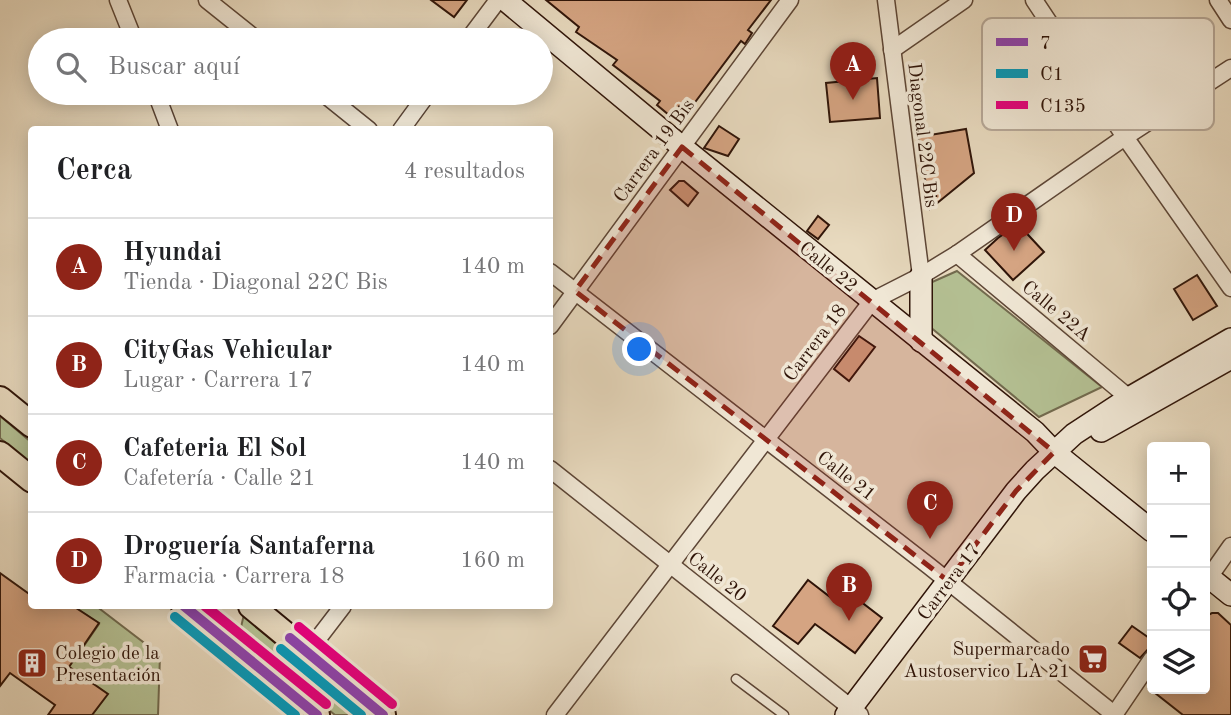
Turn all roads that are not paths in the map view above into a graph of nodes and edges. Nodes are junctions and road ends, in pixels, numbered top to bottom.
1 (118, 0) edge
2 (207, 0) edge
3 (498, 0) edge
4 (505, 0) edge
5 (790, 0) edge
6 (886, 0) edge
7 (964, 0) edge
8 (1034, 0) edge
9 (1218, 0) edge
10 (1046, 18) edge
11 (1231, 20) edge
12 (129, 28) edge
13 (242, 28) edge
14 (477, 28) edge
15 (539, 28) edge
16 (553, 40) edge
17 (892, 50) junction
18 (1231, 68) edge
19 (1214, 79) edge
20 (161, 105) edge
21 (338, 105) edge
22 (419, 105) edge
23 (168, 126) edge
24 (364, 126) edge
25 (404, 126) edge
26 (1120, 130) edge
27 (1136, 130) edge
28 (1125, 137) junction
29 (682, 147) junction
30 (957, 254) junction
31 (553, 274) edge
32 (921, 276) junction
33 (1231, 288) edge
34 (575, 292) junction
35 (872, 301) junction
36 (553, 322) edge
37 (1231, 339) edge
38 (920, 341) junction
39 (1231, 358) edge
40 (1129, 398) junction
41 (0, 399) edge
42 (28, 422) edge
43 (766, 439) junction
44 (1054, 452) junction
45 (0, 454) edge
46 (553, 471) edge
47 (28, 477) edge
48 (1147, 527) edge
49 (1231, 545) edge
50 (670, 565) junction
51 (1210, 573) edge
52 (948, 581) junction
53 (1210, 581) edge
54 (1231, 595) edge
55 (188, 609) edge
56 (256, 609) edge
57 (341, 609) edge
58 (307, 653) junction
59 (1147, 666) edge
60 (736, 679) dead end
61 (852, 713) edge
62 (317, 715) edge
63 (383, 715) edge
64 (555, 715) edge
65 (784, 715) edge
66 (1114, 715) edge

1 - 12 street
2 - 13 street
3 - 14 street
4 - 15 street, Calle 22
5 - 29 street, Carrera 19 Bis
6 - 17 street, Diagonal 22C Bis
7 - 17 street
8 - 10 street
9 - 11 street
16 - 29 street, Calle 22
17 - 32 street, Diagonal 22C Bis
18 - 19 street, Carrera 18
20 - 23 street
21 - 24 street
22 - 25 street
26 - 28 street
27 - 28 street, Carrera 18
28 - 30 street, Carrera 18
28 - 33 street
29 - 34 street, Carrera 19 Bis
29 - 35 street, Calle 22
30 - 32 street, Carrera 18
30 - 40 street, Calle 22A
31 - 34 street, Calle 21
32 - 35 street, Carrera 18
32 - 38 street
34 - 36 street, Carrera 19 Bis
34 - 43 street, Calle 21
35 - 38 street, Calle 22
35 - 43 street, Carrera 18
37 - 40 street, Carrera 17
38 - 44 street, Calle 22
39 - 44 street, Carrera 17
40 - 44 street, Carrera 17
41 - 42 main road
43 - 50 street, Carrera 18
43 - 52 street, Calle 21
44 - 48 street, Calle 22
44 - 52 street, Carrera 17
45 - 47 main road
46 - 50 street, Calle 20
49 - 51 street
50 - 61 street, Calle 20
50 - 64 street, Carrera 18
52 - 61 street, Carrera 17
52 - 66 street, Calle 21
53 - 54 street
55 - 62 main road
56 - 58 main road
57 - 58 street
58 - 63 main road
59 - 66 street
60 - 65 lane

